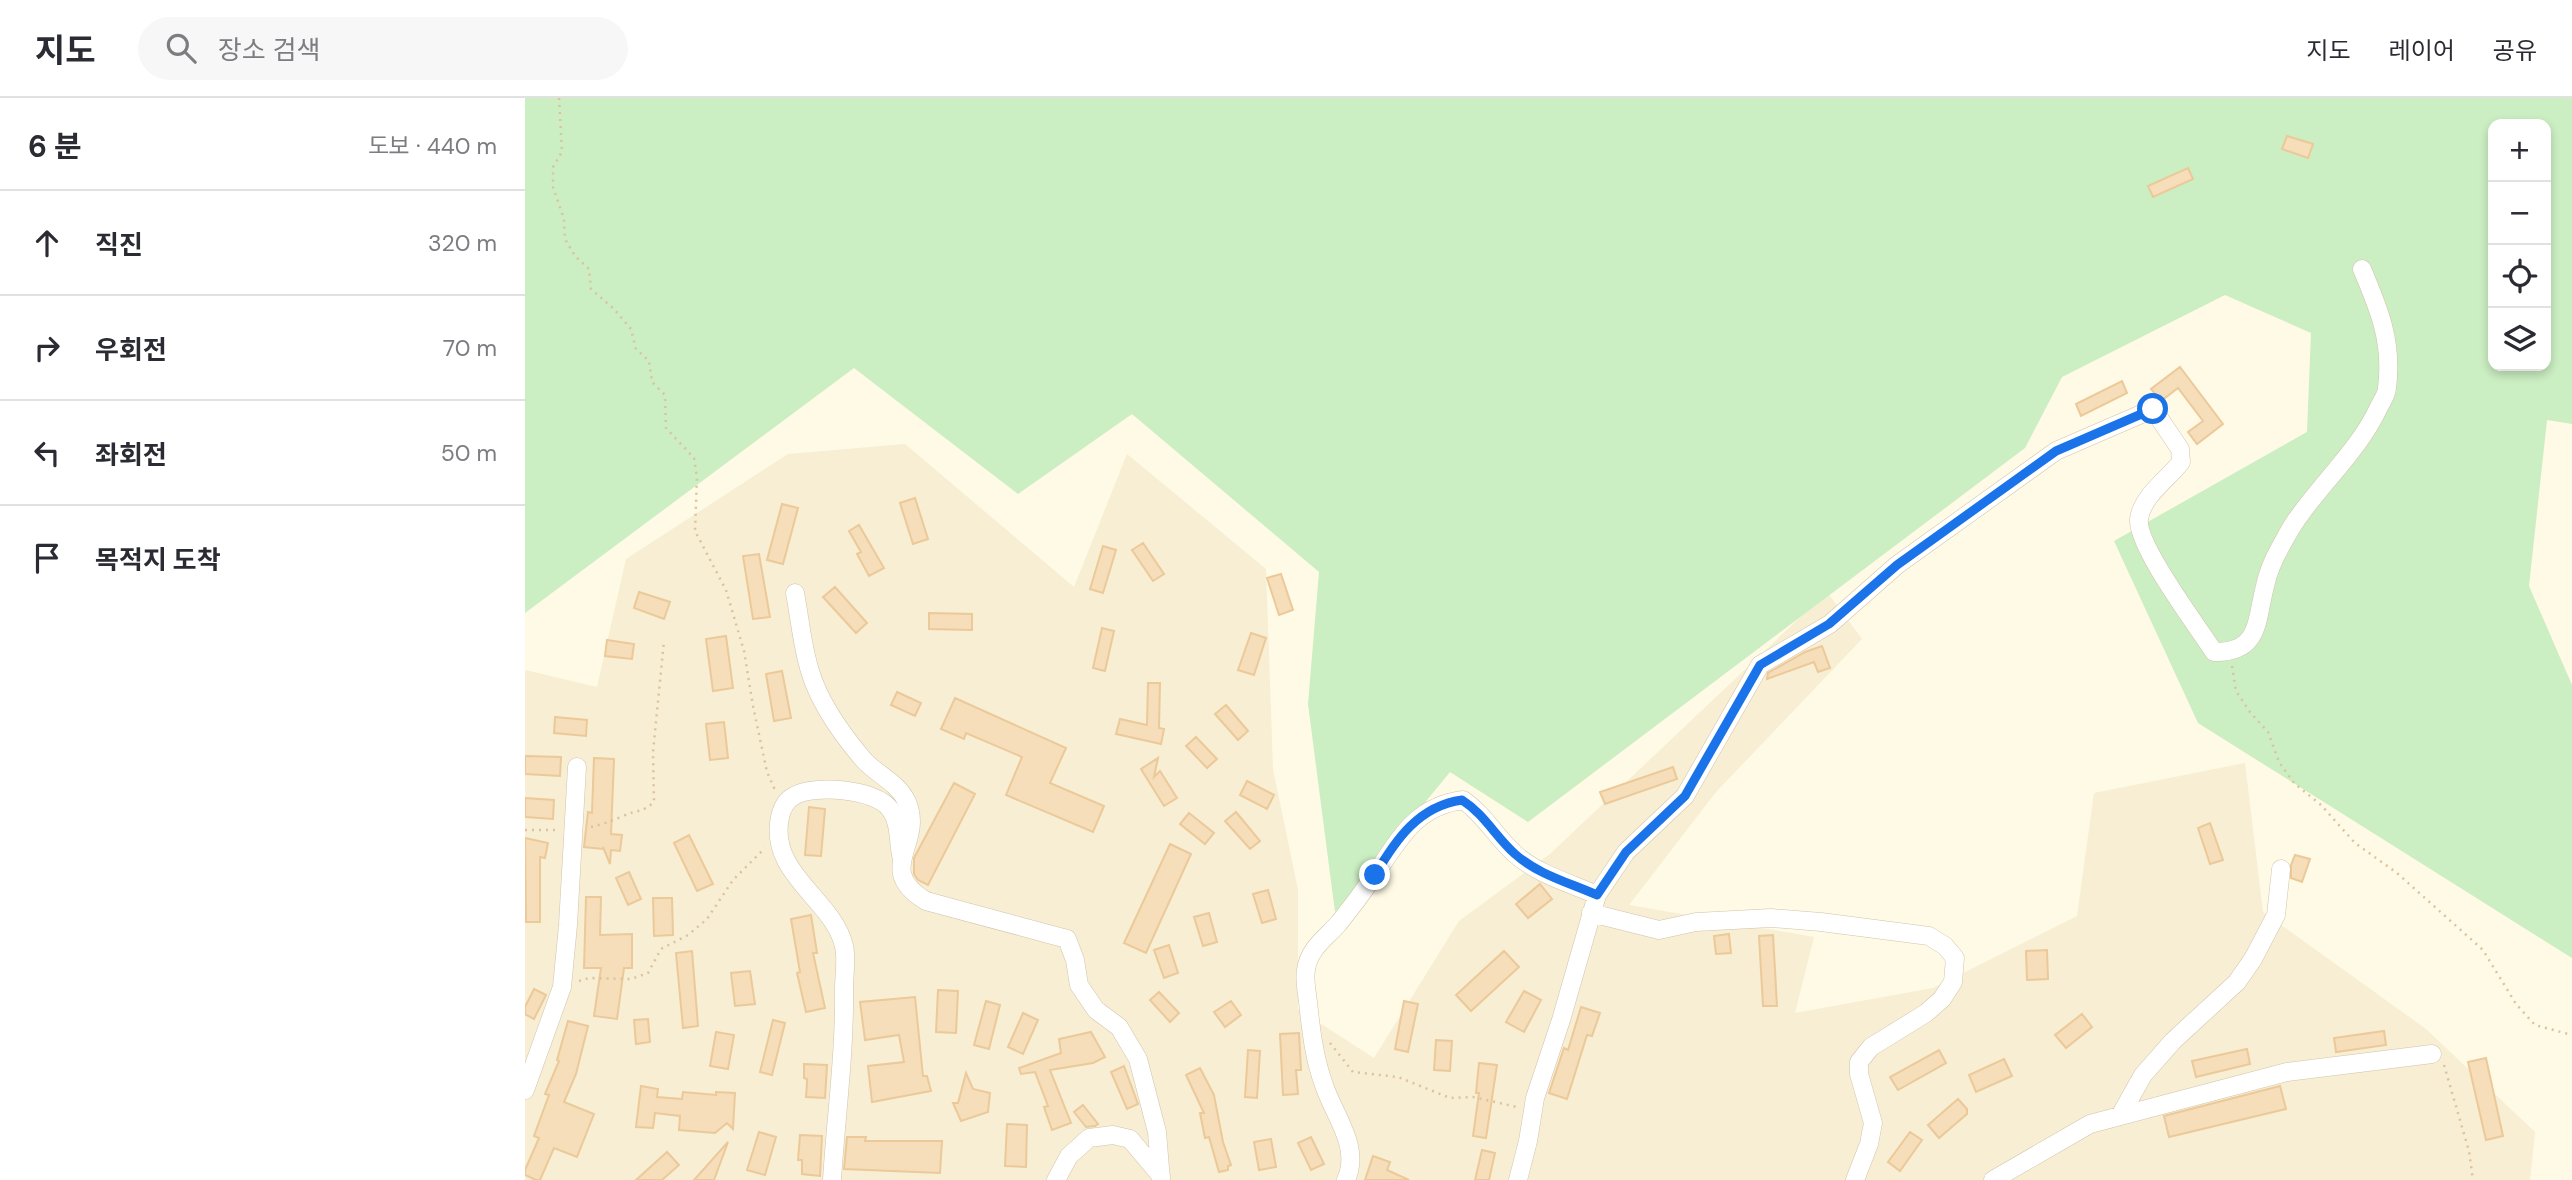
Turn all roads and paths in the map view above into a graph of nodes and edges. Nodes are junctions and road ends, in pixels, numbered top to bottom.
1 (559, 98) edge
2 (2362, 269) dead end
3 (795, 593) dead end
4 (663, 641) dead end
5 (2229, 652) junction
6 (577, 767) dead end
7 (783, 805) junction
8 (525, 830) edge
9 (573, 830) junction
10 (779, 831) junction
11 (902, 857) junction
12 (2281, 869) dead end
13 (1594, 904) junction
14 (562, 987) junction
15 (2572, 1035) edge
16 (1328, 1040) dead end
17 (2432, 1054) joint
18 (525, 1090) edge
19 (1533, 1111) junction
20 (2120, 1116) junction
21 (1161, 1178) edge
22 (832, 1180) edge
23 (1056, 1180) edge
24 (1346, 1180) edge
25 (1518, 1180) edge
26 (1855, 1180) edge
27 (1993, 1180) edge
28 (2473, 1180) edge

1 - 7 path
2 - 5 street
3 - 11 street
4 - 9 path
5 - 13 street
5 - 15 path
6 - 9 street
7 - 10 street
7 - 11 street
8 - 9 path
9 - 14 street
10 - 14 path
10 - 22 street
11 - 21 street
12 - 20 street
13 - 19 street
13 - 24 street
13 - 26 street
14 - 18 street
16 - 19 path
17 - 20 street
17 - 28 path
19 - 25 street
20 - 27 street
21 - 23 street

